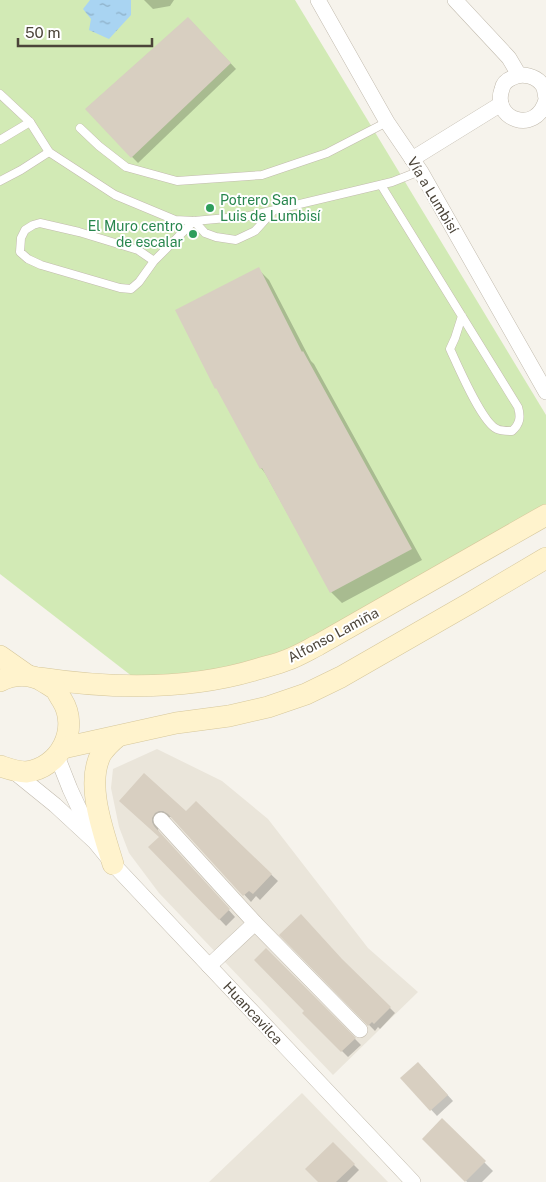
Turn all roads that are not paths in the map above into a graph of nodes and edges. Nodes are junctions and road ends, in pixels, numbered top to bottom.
1 (318, 0) edge
2 (455, 0) edge
3 (519, 75) junction
4 (0, 94) edge
5 (546, 99) edge
6 (501, 104) junction
7 (30, 122) junction
8 (387, 122) junction
9 (80, 128) dead end
10 (0, 140) edge
11 (49, 152) junction
12 (416, 165) junction
13 (0, 181) edge
14 (381, 185) junction
15 (273, 211) junction
16 (194, 221) junction
17 (154, 261) junction
18 (462, 316) junction
19 (546, 392) edge
20 (546, 515) edge
21 (546, 558) edge
22 (0, 656) edge
23 (33, 677) junction
24 (0, 681) edge
25 (117, 737) junction
26 (60, 752) junction
27 (7, 769) edge
28 (161, 820) dead end
29 (95, 842) junction
30 (112, 864) junction
31 (255, 923) junction
32 (209, 966) junction
33 (360, 1030) dead end
34 (413, 1182) edge

1 - 8 street, Vía a Lumbisí
2 - 3 street
3 - 5 street
3 - 6 street
4 - 7 lane
5 - 6 street
6 - 12 street
7 - 10 lane
7 - 11 lane
8 - 9 lane
8 - 12 street, Vía a Lumbisí
11 - 13 lane
11 - 16 lane
12 - 14 lane
12 - 19 street, Vía a Lumbisí
14 - 15 lane
14 - 18 lane
15 - 16 lane
15 - 16 lane
16 - 17 lane
17 - 17 lane
18 - 18 lane
20 - 23 street, Alfonso Lamiña
21 - 25 street
22 - 23 street, Alfonso Lamiña
23 - 24 street
23 - 26 street
25 - 26 street
25 - 30 street
26 - 27 street
26 - 29 street, Huancavilca
27 - 29 street, Huancavilca
28 - 31 street
29 - 30 street, Huancavilca
30 - 32 street, Huancavilca
31 - 32 street
31 - 33 street
32 - 34 street, Huancavilca

